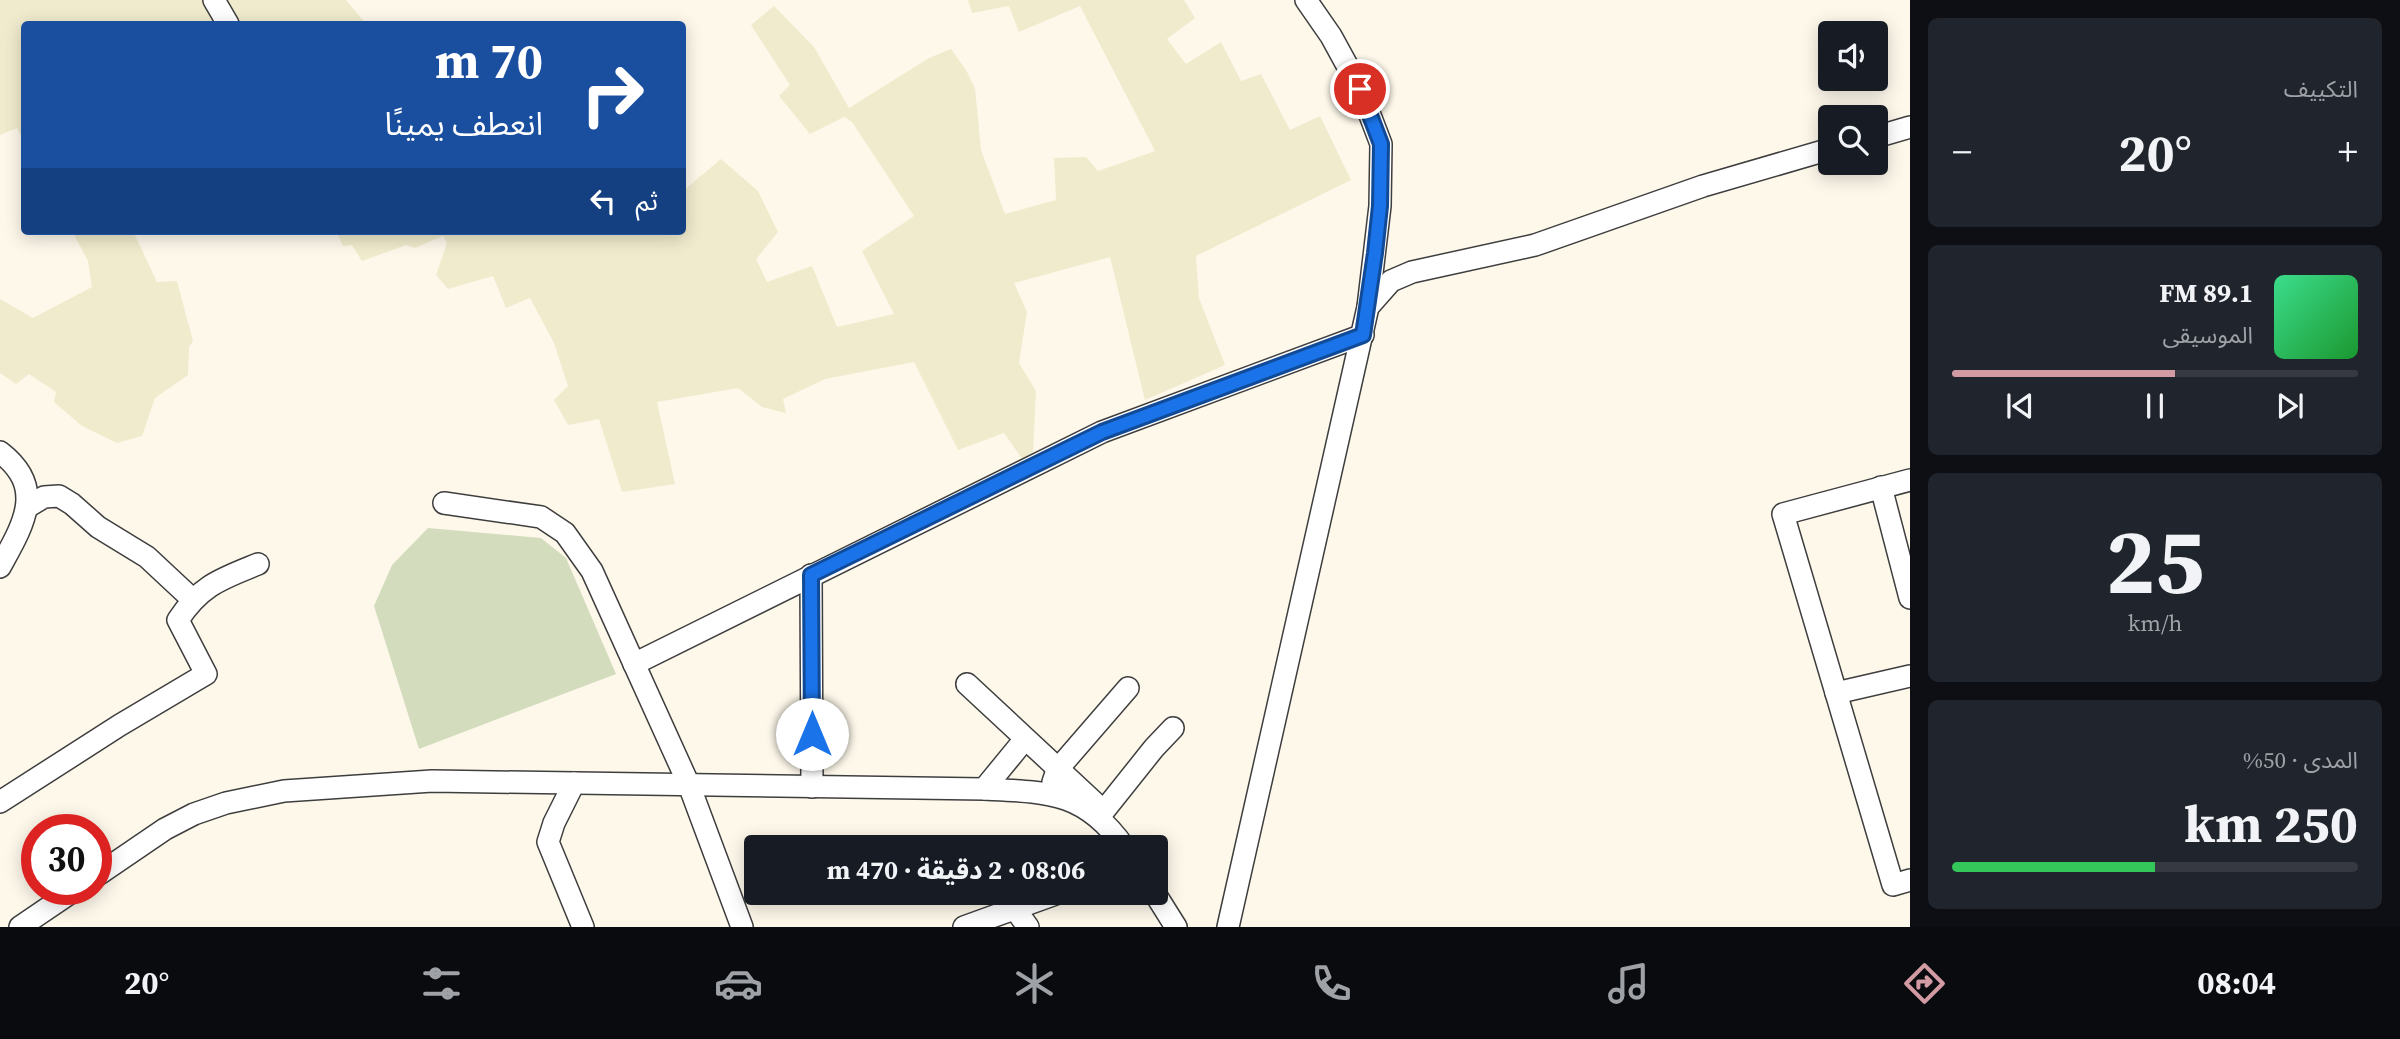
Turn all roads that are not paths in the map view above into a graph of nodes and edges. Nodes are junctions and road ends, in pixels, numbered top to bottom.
1 (214, 0) edge
2 (1306, 0) edge
3 (226, 21) edge
4 (1910, 127) edge
5 (1888, 133) edge
6 (1818, 152) edge
7 (1375, 253) junction
8 (1412, 272) junction
9 (1368, 307) junction
10 (1363, 335) junction
11 (0, 452) edge
12 (1910, 480) edge
13 (1881, 487) junction
14 (444, 503) dead end
15 (29, 506) junction
16 (258, 564) dead end
17 (0, 567) edge
18 (811, 575) junction
19 (1908, 586) edge
20 (192, 599) junction
21 (634, 664) junction
22 (1910, 676) edge
23 (967, 684) dead end
24 (1128, 688) dead end
25 (1836, 693) junction
26 (1173, 728) dead end
27 (1025, 739) junction
28 (1057, 770) junction
29 (574, 783) junction
30 (689, 785) junction
31 (812, 787) junction
32 (984, 789) junction
33 (1049, 793) junction
34 (0, 802) edge
35 (1101, 814) junction
36 (1116, 835) edge
37 (112, 865) edge
38 (1910, 880) edge
39 (52, 905) edge
40 (1026, 905) edge
41 (1162, 905) edge
42 (1015, 909) junction
43 (20, 927) edge
44 (583, 927) edge
45 (742, 927) edge
46 (964, 927) edge
47 (1028, 927) edge
48 (1176, 927) edge
49 (1228, 927) edge

1 - 3 street
2 - 7 street
4 - 5 street
6 - 8 street
7 - 8 street
7 - 9 street
8 - 9 street
9 - 10 street
10 - 18 street
10 - 49 street
11 - 15 street
12 - 13 street
13 - 19 street
13 - 25 street
14 - 21 street
15 - 17 street
15 - 20 street
16 - 20 street
18 - 21 street
18 - 31 street
20 - 34 street
21 - 30 street
22 - 25 street
23 - 27 street
24 - 28 street
25 - 38 street
26 - 35 street
27 - 28 street
27 - 32 street
28 - 33 street
28 - 35 street
29 - 30 street
29 - 37 street
29 - 44 street
30 - 31 street
30 - 45 street
31 - 32 street
32 - 33 street
33 - 35 street
35 - 36 street
39 - 43 street
40 - 42 street
41 - 48 street
42 - 46 street
42 - 47 street

